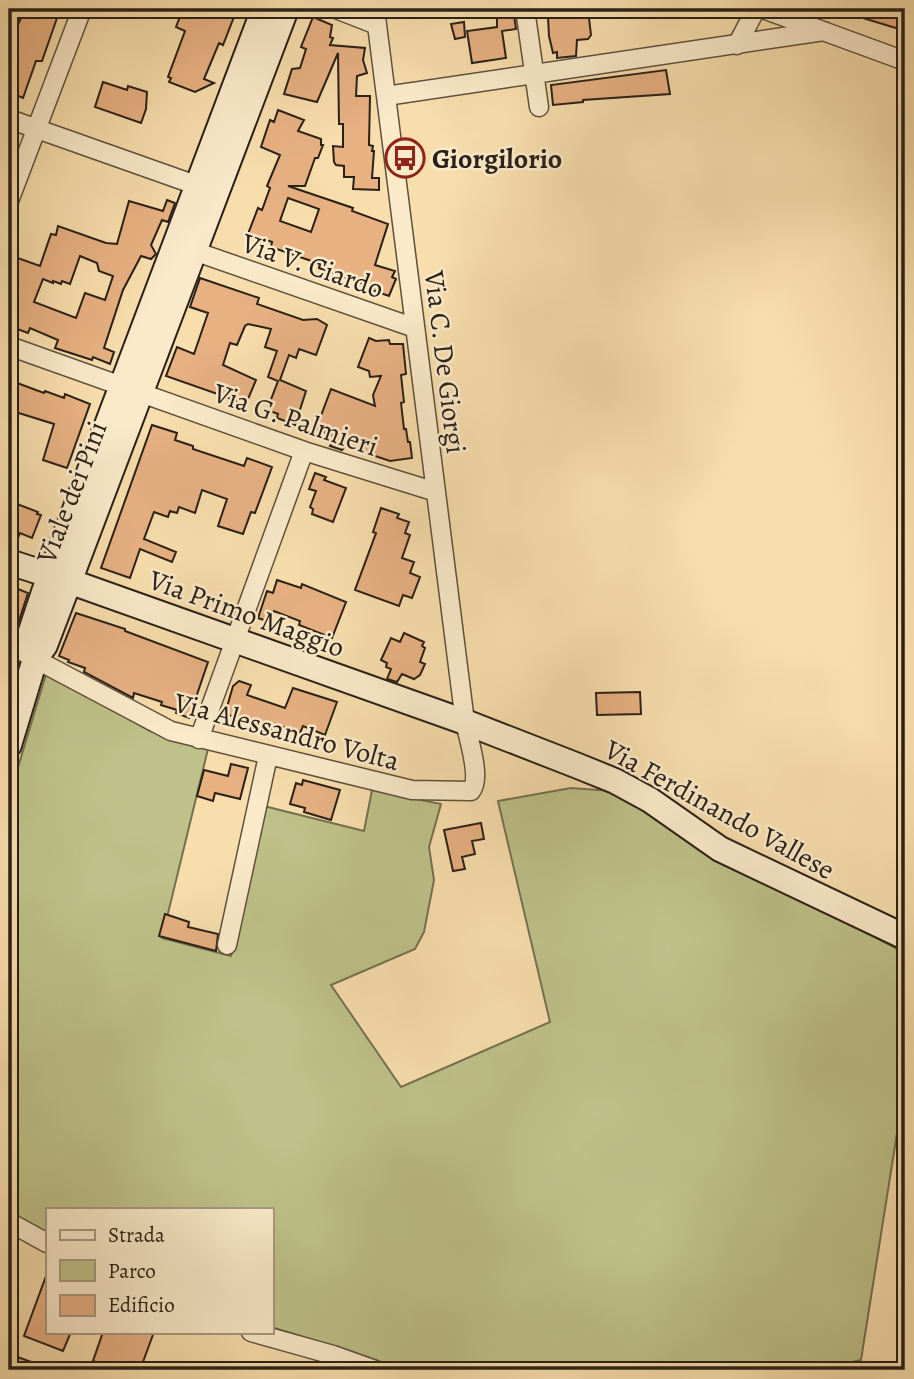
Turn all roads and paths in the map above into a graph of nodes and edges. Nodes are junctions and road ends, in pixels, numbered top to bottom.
1 (82, 9) edge
2 (264, 9) edge
3 (285, 9) edge
4 (336, 9) edge
5 (525, 9) edge
6 (756, 9) edge
7 (763, 9) edge
8 (794, 14) edge
9 (376, 17) edge
10 (824, 32) junction
11 (737, 45) junction
12 (905, 61) edge
13 (534, 74) junction
14 (386, 96) junction
15 (539, 107) dead end
16 (9, 119) edge
17 (36, 129) junction
18 (207, 189) junction
19 (9, 201) edge
20 (194, 251) junction
21 (415, 327) junction
22 (9, 346) edge
23 (131, 390) junction
24 (304, 451) junction
25 (436, 492) junction
26 (9, 562) edge
27 (60, 579) junction
28 (234, 641) junction
29 (9, 643) edge
30 (34, 659) junction
31 (465, 722) junction
32 (198, 739) junction
33 (9, 745) edge
34 (268, 756) junction
35 (905, 937) edge
36 (227, 944) dead end
37 (9, 1222) edge
38 (46, 1242) edge
39 (258, 1334) edge
40 (375, 1370) edge

1 - 17 street
2 - 18 street, Viale dei Pini
3 - 18 street, Viale dei Pini
4 - 9 street
5 - 13 street
6 - 11 street
7 - 8 street
8 - 10 street
9 - 14 street, Via C. De Giorgi
10 - 11 street
10 - 12 street
11 - 13 street
13 - 14 street
13 - 15 street
14 - 21 street, Via C. De Giorgi
16 - 17 street
17 - 18 street
17 - 19 street
18 - 20 street, Viale dei Pini
18 - 23 street, Viale dei Pini
20 - 21 street, Via V. Ciardo
20 - 23 street, Viale dei Pini
21 - 25 street, Via C. De Giorgi
22 - 23 street, Via G. Palmieri
23 - 24 street, Via G. Palmieri
23 - 27 street, Viale dei Pini
24 - 25 street, Via G. Palmieri
24 - 28 street
25 - 31 street, Via C. De Giorgi
26 - 27 street, Via Primo Maggio
27 - 28 street, Via Primo Maggio
27 - 30 street, Viale dei Pini
28 - 31 street, Via Primo Maggio
28 - 32 street
29 - 30 street, Via Alessandro Volta
30 - 32 street, Via Alessandro Volta
30 - 33 street, Viale dei Pini
31 - 34 street, Via Alessandro Volta
31 - 35 street, Via Ferdinando Vallese
32 - 34 street, Via Alessandro Volta
34 - 36 street
37 - 38 street
39 - 40 street

